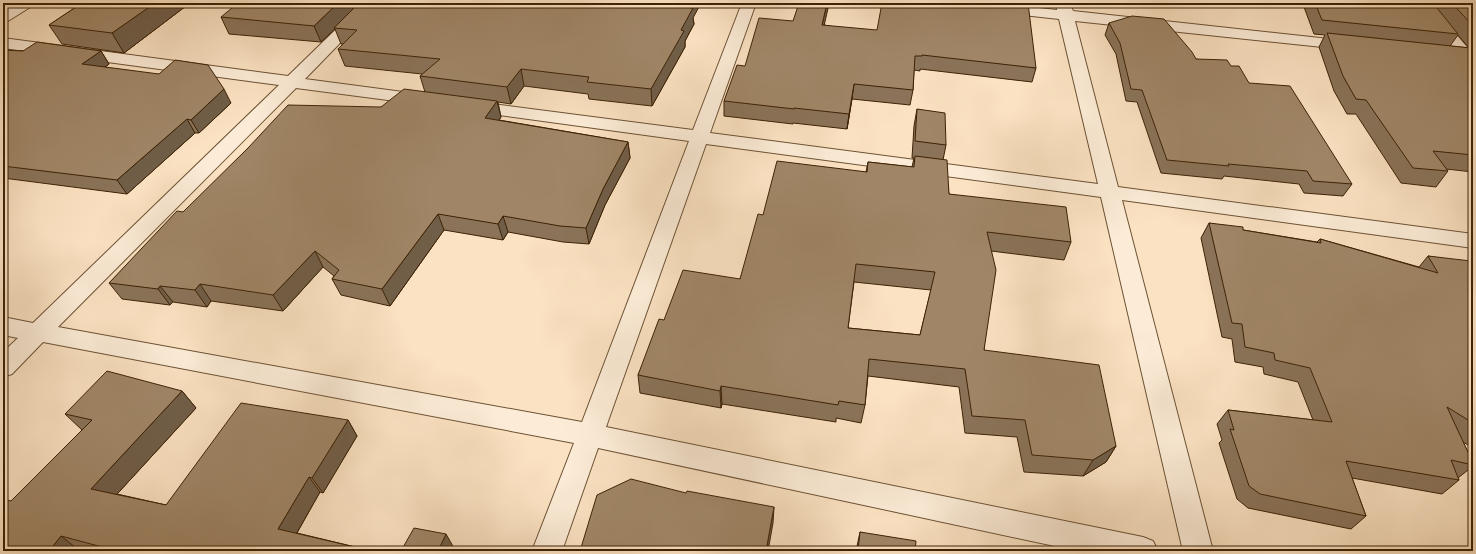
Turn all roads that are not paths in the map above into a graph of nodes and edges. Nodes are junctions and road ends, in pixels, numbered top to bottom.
1 (27, 3) edge
2 (372, 3) edge
3 (749, 3) edge
4 (950, 3) edge
5 (1421, 3) edge
6 (1064, 9) edge
7 (3, 18) edge
8 (3, 43) edge
9 (1364, 46) edge
10 (1443, 54) edge
11 (1471, 59) edge
12 (292, 82) junction
13 (700, 137) junction
14 (1110, 193) junction
15 (1473, 241) edge
16 (3, 326) edge
17 (38, 332) junction
18 (3, 367) edge
19 (590, 435) junction
20 (547, 551) edge
21 (1143, 551) edge
22 (1198, 551) edge

1 - 7 street
2 - 12 street
3 - 13 street
4 - 6 street
5 - 11 street
6 - 9 street
6 - 14 street
8 - 12 street
10 - 11 street
12 - 13 street
12 - 17 street
13 - 14 street
13 - 19 street
14 - 15 street
14 - 22 street
16 - 17 street
17 - 18 street
17 - 19 street
19 - 20 street
19 - 21 street

